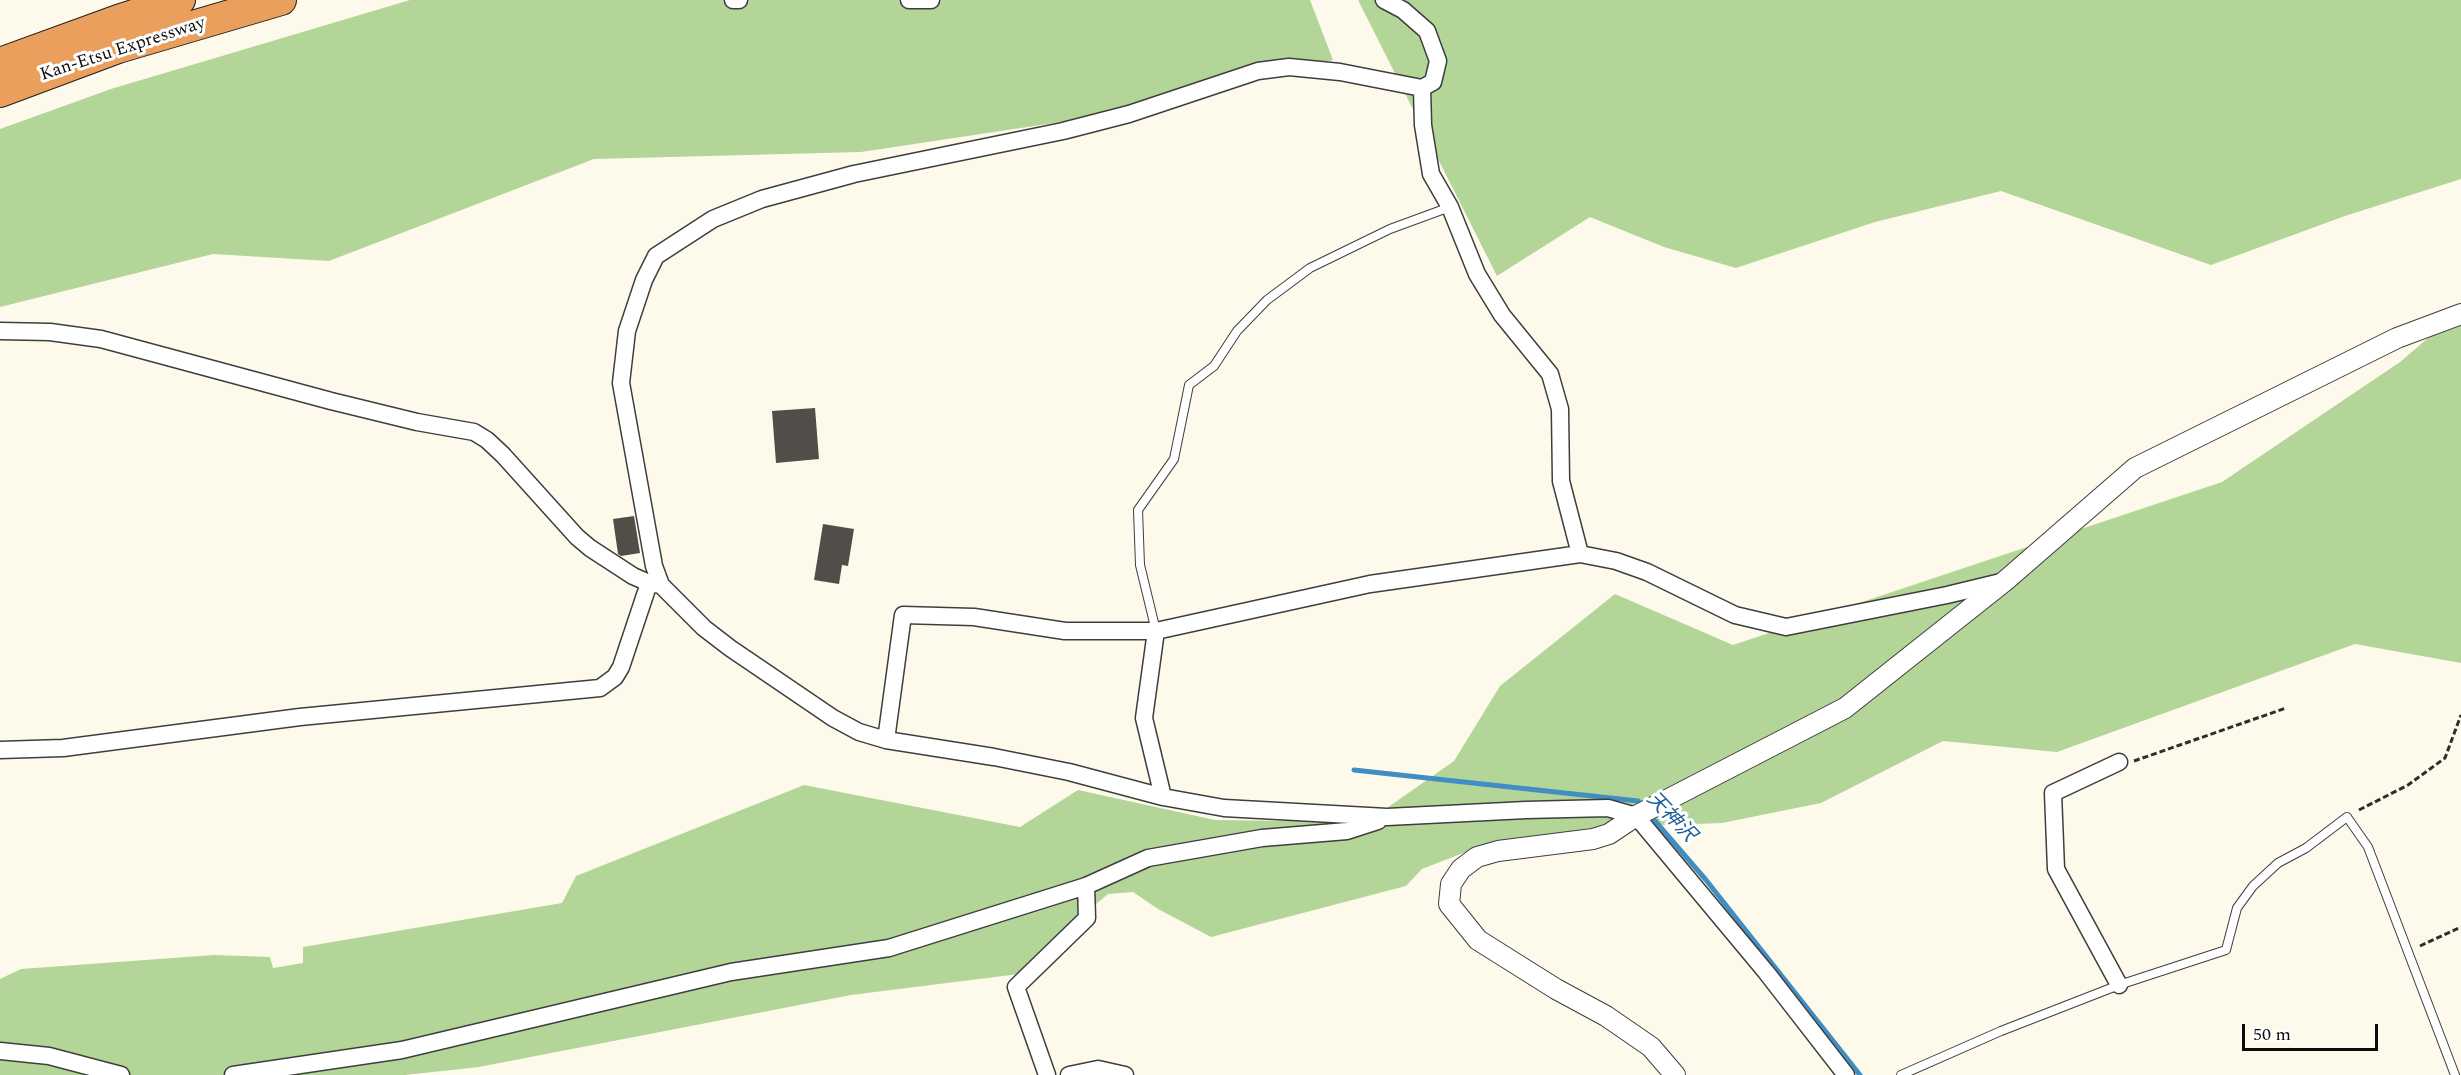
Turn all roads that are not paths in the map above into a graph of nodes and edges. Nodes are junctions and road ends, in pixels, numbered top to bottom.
1 (180, 0) edge
2 (281, 0) edge
3 (733, 0) edge
4 (739, 0) edge
5 (909, 0) edge
6 (931, 0) edge
7 (1384, 0) edge
8 (0, 63) edge
9 (1422, 88) junction
10 (0, 92) edge
11 (1450, 207) junction
12 (2461, 314) edge
13 (0, 331) edge
14 (1580, 554) junction
15 (2005, 580) junction
16 (655, 584) junction
17 (1156, 631) junction
18 (886, 740) junction
19 (0, 750) edge
20 (2123, 763) road end
21 (1162, 797) junction
22 (1636, 816) junction
23 (1387, 817) junction
24 (1086, 886) junction
25 (2120, 985) junction
26 (0, 1051) edge
27 (121, 1075) edge
28 (233, 1075) edge
29 (1047, 1075) edge
30 (1069, 1075) edge
31 (1125, 1075) edge
32 (1675, 1075) edge
33 (1846, 1075) edge
34 (1901, 1075) edge
35 (2455, 1075) edge

1 - 8 highway, Kan-Etsu Expressway
2 - 10 highway, Kan-Etsu Expressway
3 - 4 street
5 - 6 street
7 - 9 street
9 - 11 street
9 - 16 street
11 - 14 street
11 - 17 lane
12 - 15 street
13 - 16 street
14 - 15 street
14 - 17 street
15 - 22 street
16 - 18 street
16 - 19 street
17 - 18 street
17 - 21 street
18 - 21 street
20 - 25 street
21 - 23 street
22 - 23 street
22 - 32 street
22 - 33 street
23 - 24 street
24 - 28 street
24 - 29 street
25 - 34 lane
25 - 35 lane
26 - 27 street
30 - 31 street

